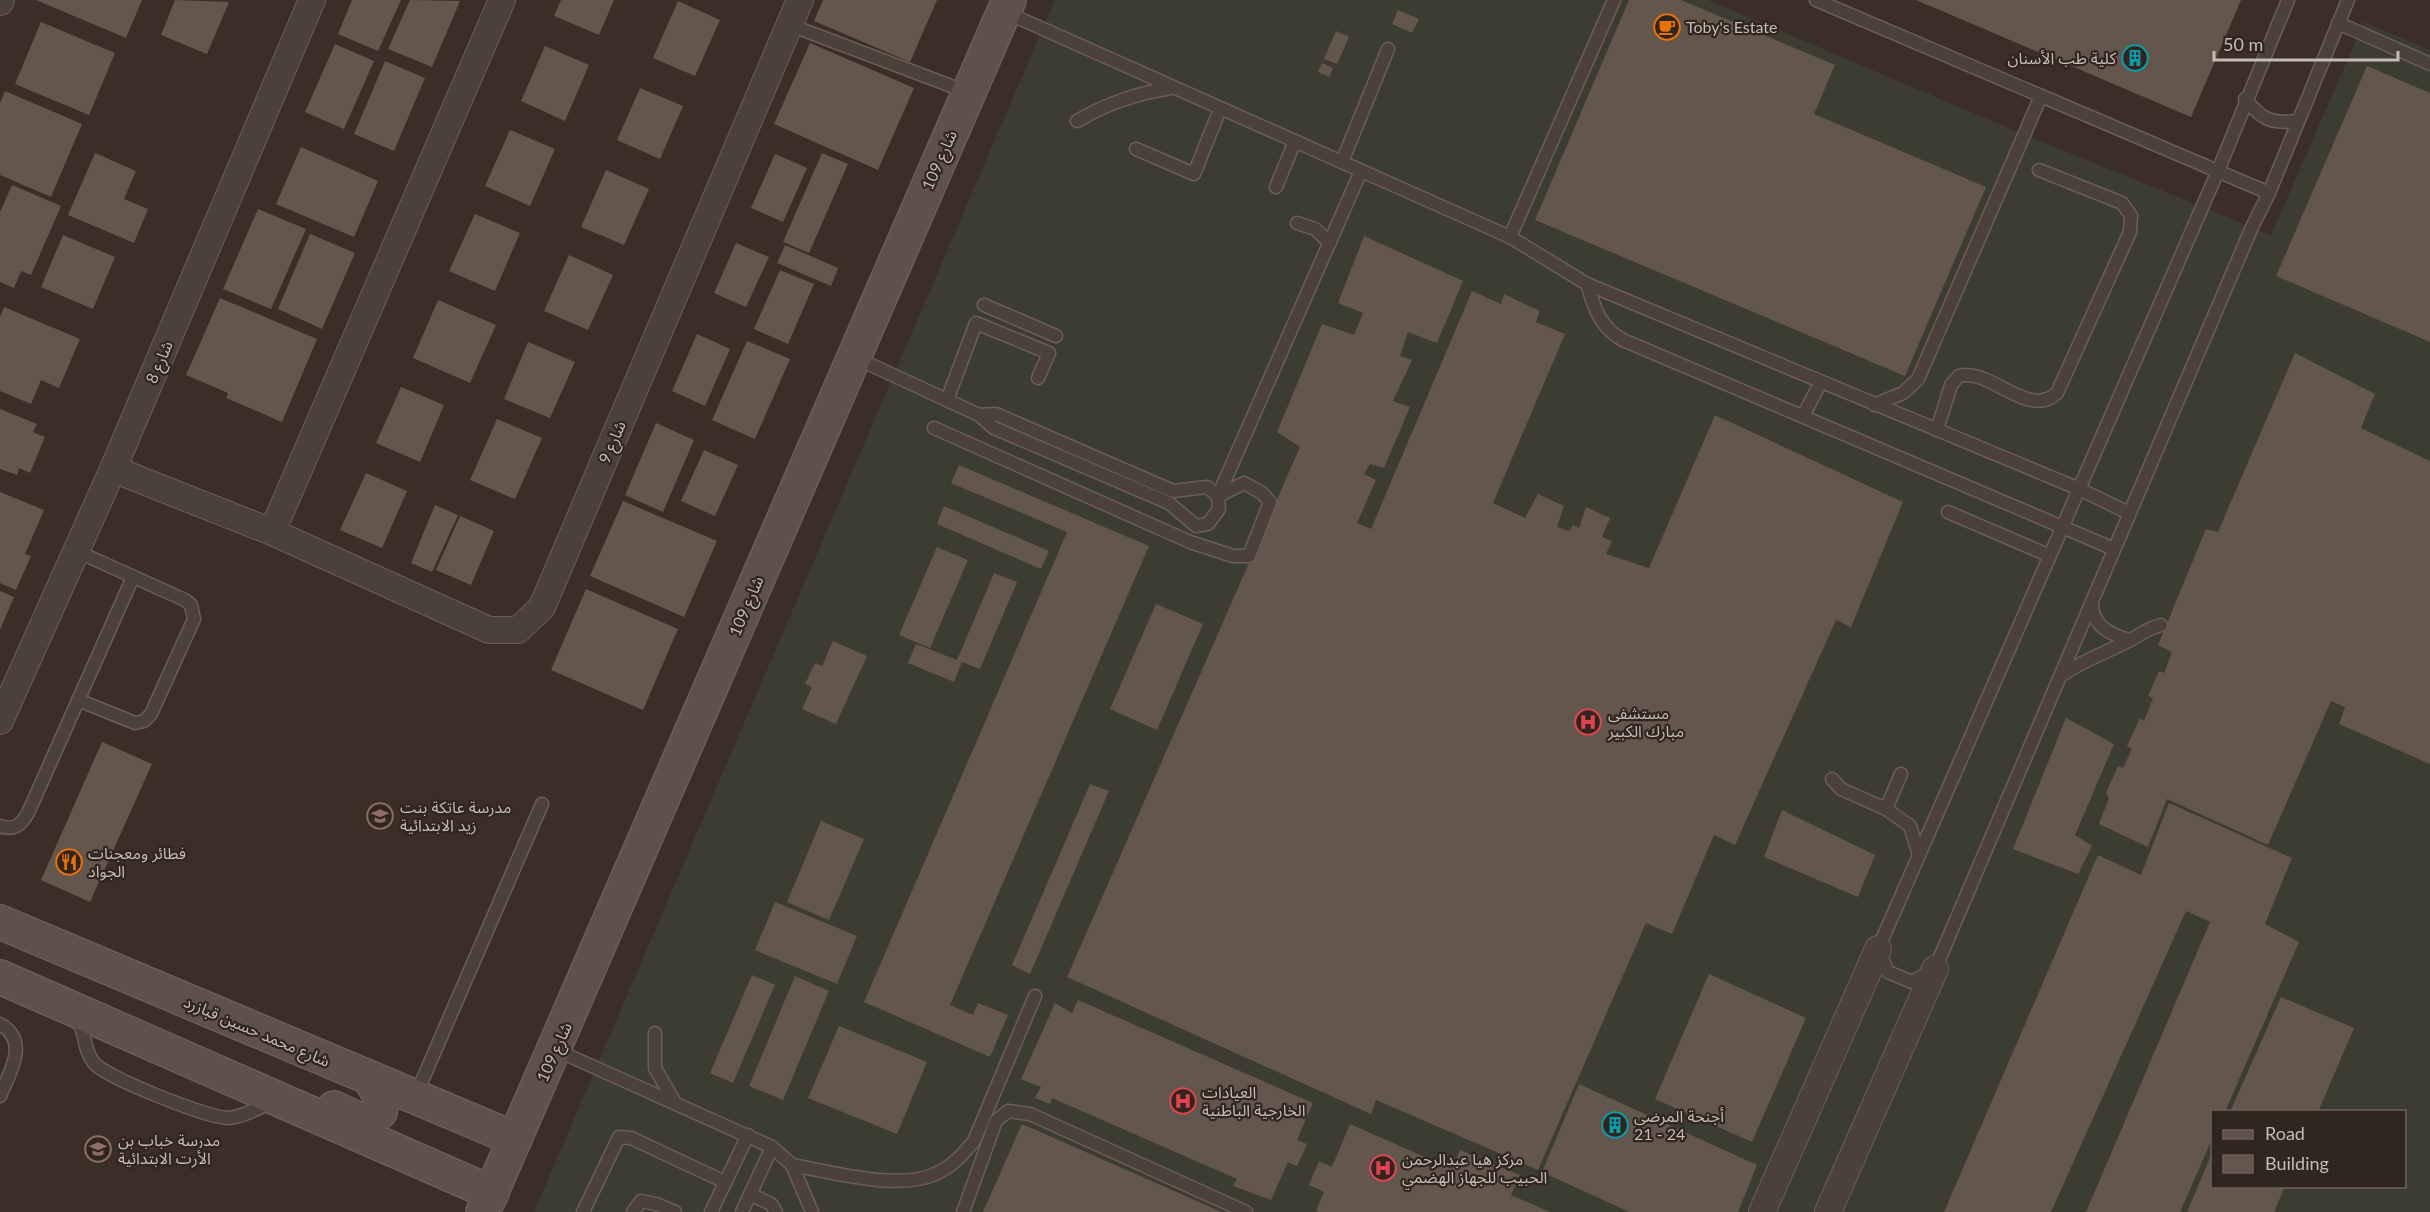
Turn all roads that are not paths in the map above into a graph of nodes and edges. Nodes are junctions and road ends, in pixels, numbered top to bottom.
1 (312, 0) edge
2 (501, 0) edge
3 (1614, 0) edge
4 (1816, 0) edge
5 (2288, 0) edge
6 (2348, 0) edge
7 (1007, 6) edge
8 (792, 8) edge
9 (2338, 23) junction
10 (1388, 49) dead end
11 (2430, 64) edge
12 (1170, 88) junction
13 (968, 92) junction
14 (2041, 96) junction
15 (2245, 99) junction
16 (1220, 109) junction
17 (1077, 121) dead end
18 (2296, 121) junction
19 (1294, 141) junction
20 (1136, 149) dead end
21 (1341, 162) junction
22 (2039, 170) dead end
23 (1361, 171) junction
24 (2218, 171) junction
25 (1276, 187) dead end
26 (2269, 193) junction
27 (1297, 223) dead end
28 (1510, 237) junction
29 (1330, 243) junction
30 (1587, 284) junction
31 (984, 305) dead end
32 (1056, 336) dead end
33 (853, 357) junction
34 (1038, 378) dead end
35 (1821, 382) junction
36 (947, 400) junction
37 (1875, 405) junction
38 (979, 415) junction
39 (1803, 416) junction
40 (934, 428) dead end
41 (1937, 430) junction
42 (113, 469) junction
43 (2077, 488) junction
44 (1218, 496) junction
45 (1948, 512) dead end
46 (2129, 513) junction
47 (2061, 526) junction
48 (272, 532) junction
49 (2114, 549) junction
50 (76, 551) junction
51 (2048, 555) junction
52 (133, 577) junction
53 (2092, 601) junction
54 (2161, 625) dead end
55 (2130, 640) junction
56 (2060, 676) junction
57 (8, 683) edge
58 (78, 700) junction
59 (0, 721) edge
60 (1901, 774) dead end
61 (1832, 779) dead end
62 (542, 804) dead end
63 (1886, 809) junction
64 (0, 826) edge
65 (1919, 855) junction
66 (0, 922) edge
67 (1878, 949) junction
68 (1935, 969) junction
69 (0, 977) edge
70 (1035, 996) dead end
71 (65, 1005) junction
72 (0, 1024) edge
73 (655, 1033) dead end
74 (133, 1034) junction
75 (556, 1050) junction
76 (370, 1079) junction
77 (0, 1096) edge
78 (415, 1098) junction
79 (279, 1099) junction
80 (674, 1101) junction
81 (748, 1135) junction
82 (515, 1139) junction
83 (772, 1147) junction
84 (792, 1165) junction
85 (725, 1182) junction
86 (750, 1194) junction
87 (488, 1203) edge
88 (583, 1212) edge
89 (633, 1212) edge
90 (675, 1212) edge
91 (711, 1212) edge
92 (742, 1212) edge
93 (776, 1212) edge
94 (812, 1212) edge
95 (963, 1212) edge
96 (1246, 1212) edge
97 (1762, 1212) edge
98 (1828, 1212) edge

1 - 42 street, شارع 8
2 - 48 street
3 - 28 lane
4 - 14 lane
5 - 15 lane
6 - 9 lane
7 - 12 lane
7 - 13 street, شارع 109
8 - 13 lane
8 - 48 street, شارع 9
9 - 11 lane
9 - 18 lane
10 - 21 lane
12 - 16 lane
12 - 17 lane
13 - 33 street, شارع 109
14 - 24 lane
14 - 37 lane
15 - 18 lane
15 - 24 lane
16 - 19 lane
16 - 20 lane
18 - 26 lane
19 - 21 lane
19 - 25 lane
21 - 23 lane
22 - 41 lane
23 - 28 lane
23 - 29 lane
24 - 26 lane
24 - 43 lane
26 - 46 lane
27 - 29 lane
28 - 30 lane
29 - 44 lane
30 - 35 lane
30 - 39 lane
31 - 32 lane
33 - 36 lane
33 - 75 street, شارع 109
34 - 36 lane
35 - 37 lane
35 - 39 lane
36 - 38 lane
37 - 41 lane
38 - 44 lane
38 - 44 lane
39 - 47 lane
40 - 44 lane
41 - 43 lane
42 - 48 street, شارع 9
42 - 50 street, شارع 8
43 - 46 lane
43 - 47 lane
45 - 51 lane
46 - 49 lane
47 - 49 lane
47 - 51 lane
49 - 53 lane
50 - 52 lane
50 - 57 street, شارع 8
51 - 65 lane
52 - 58 lane
52 - 58 lane
53 - 55 lane
53 - 56 lane
54 - 55 lane
55 - 56 lane
56 - 68 lane
57 - 59 street, شارع 8
58 - 64 lane
60 - 63 lane
61 - 63 lane
62 - 78 lane
63 - 65 lane
65 - 67 lane
66 - 76 street, شارع محمد حسين قبازرد
67 - 68 lane
67 - 97 street
68 - 98 street
69 - 71 street
70 - 84 lane
71 - 74 street
71 - 79 lane
72 - 77 lane
73 - 80 lane
74 - 76 street
74 - 79 street
75 - 80 lane
75 - 82 street, شارع 109
76 - 78 street, شارع محمد حسين قبازرد
78 - 82 street, شارع محمد حسين قبازرد
79 - 87 street
80 - 81 lane
81 - 83 lane
81 - 85 lane
82 - 87 street, شارع 109
83 - 84 lane
83 - 86 lane
84 - 94 lane
85 - 88 lane
85 - 91 lane
86 - 92 lane
86 - 93 lane
89 - 90 lane
95 - 96 lane

